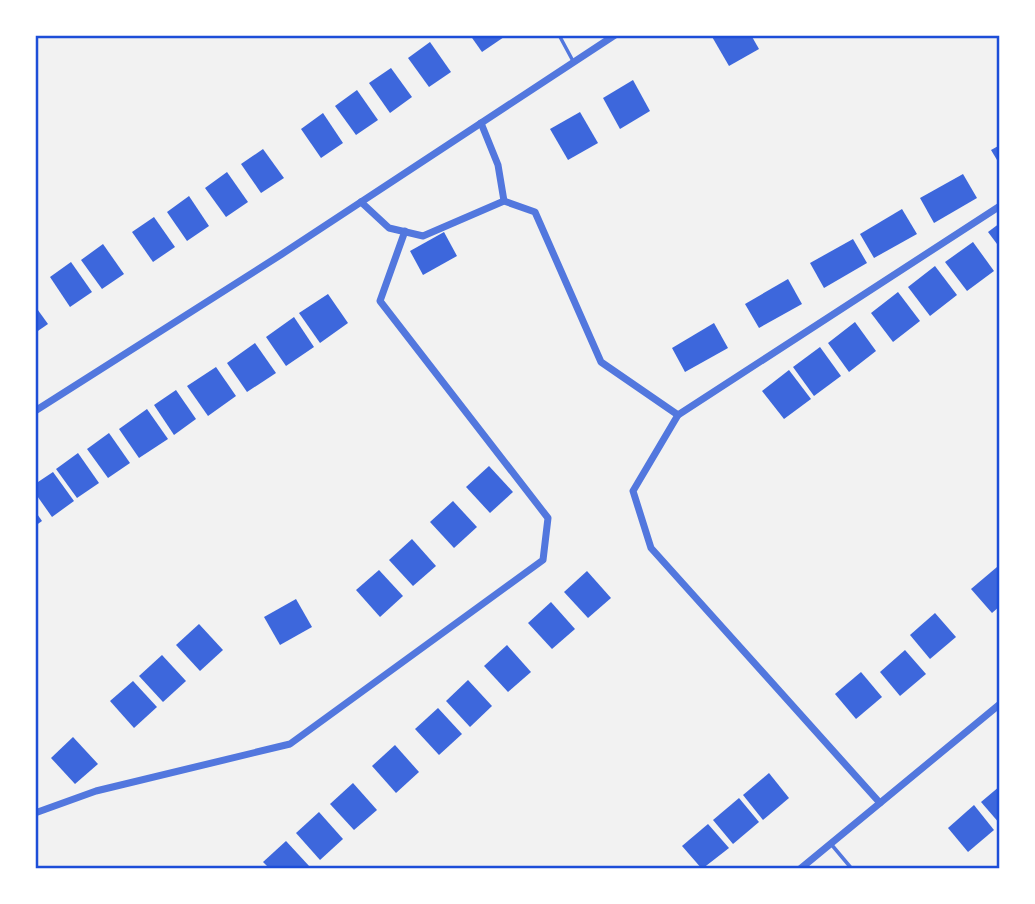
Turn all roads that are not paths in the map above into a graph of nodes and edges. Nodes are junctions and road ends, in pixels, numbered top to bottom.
1 (559, 35) edge
2 (615, 35) edge
3 (573, 63) junction
4 (481, 124) junction
5 (504, 201) junction
6 (361, 202) junction
7 (1000, 206) edge
8 (405, 231) junction
9 (35, 411) edge
10 (678, 415) junction
11 (1000, 704) edge
12 (880, 803) junction
13 (35, 813) edge
14 (831, 844) junction
15 (800, 869) edge
16 (852, 869) edge

1 - 3 lane
2 - 3 street
3 - 4 street
4 - 5 street
4 - 6 street
5 - 8 street
5 - 10 street
6 - 8 street
6 - 9 street
7 - 10 street
8 - 13 street
10 - 12 street
11 - 12 street
12 - 14 street
14 - 15 street
14 - 16 lane

